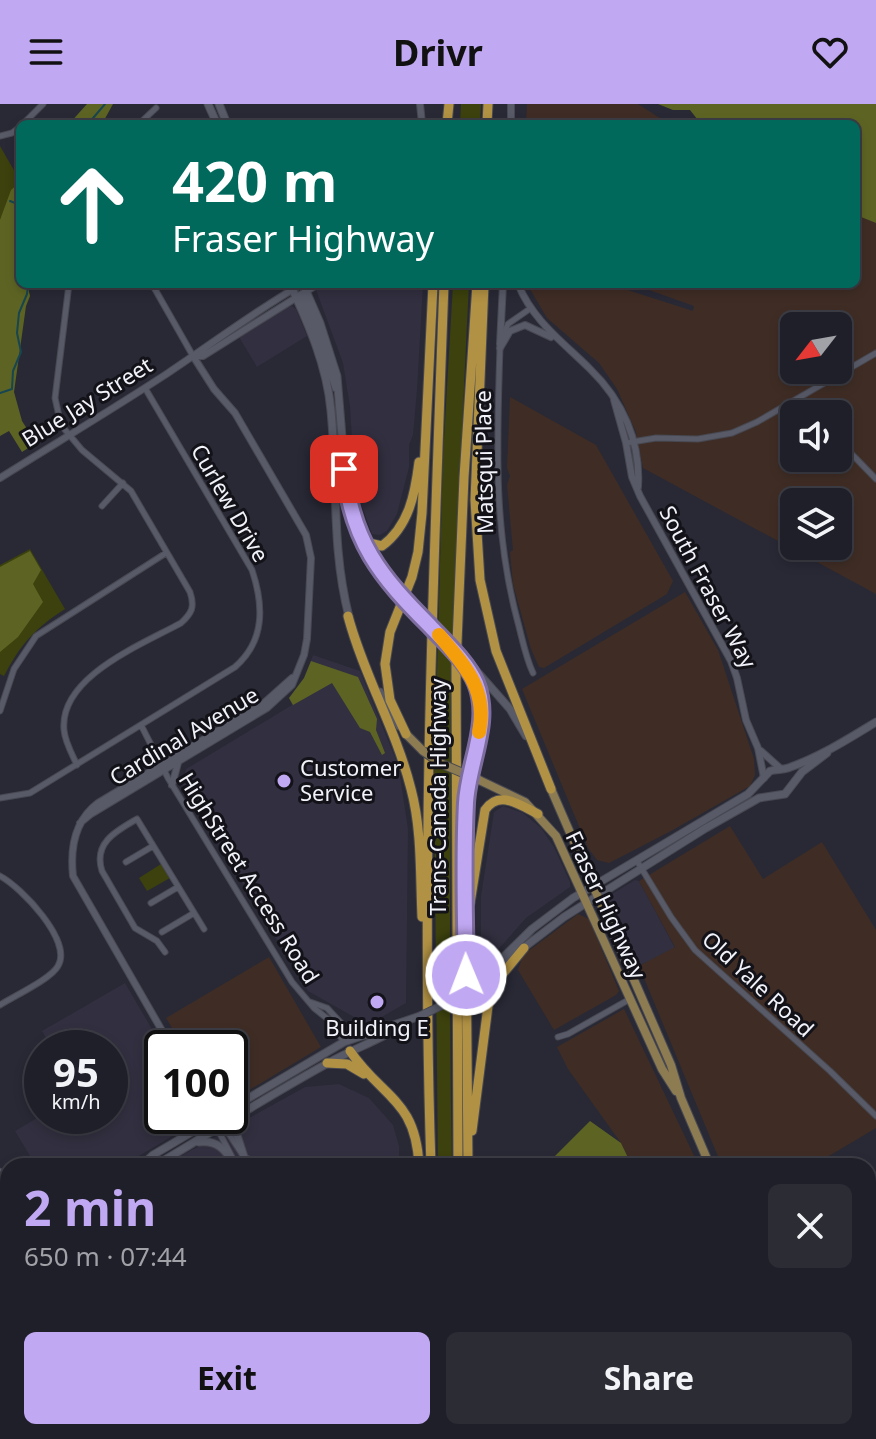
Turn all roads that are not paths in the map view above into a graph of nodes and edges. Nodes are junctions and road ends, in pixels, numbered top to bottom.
1 (43, 104) edge
2 (156, 108) dead end
3 (28, 120) edge
4 (143, 120) edge
5 (69, 288) edge
6 (154, 288) edge
7 (433, 288) edge
8 (444, 288) edge
9 (477, 288) edge
10 (484, 288) edge
11 (503, 288) edge
12 (520, 288) edge
13 (299, 289) edge
14 (531, 308) junction
15 (500, 348) junction
16 (566, 348) junction
17 (876, 353) edge
18 (193, 356) junction
19 (145, 388) junction
20 (799, 398) joint
21 (427, 403) junction
22 (68, 436) junction
23 (630, 442) junction
24 (852, 454) edge
25 (0, 478) edge
26 (876, 479) edge
27 (123, 483) junction
28 (347, 494) junction
29 (102, 506) dead end
30 (166, 553) junction
31 (348, 616) junction
32 (437, 634) joint
33 (472, 670) junction
34 (297, 672) junction
35 (533, 673) dead end
36 (0, 711) edge
37 (876, 722) edge
38 (141, 725) junction
39 (406, 734) junction
40 (758, 748) junction
41 (832, 749) junction
42 (178, 763) junction
43 (77, 765) junction
44 (163, 767) junction
45 (782, 770) junction
46 (763, 779) junction
47 (172, 785) junction
48 (791, 786) junction
49 (551, 789) junction
50 (772, 796) junction
51 (0, 798) edge
52 (538, 814) junction
53 (153, 846) junction
54 (126, 862) dead end
55 (639, 864) junction
56 (0, 876) edge
57 (594, 886) junction
58 (178, 887) junction
59 (582, 892) junction
60 (598, 895) junction
61 (151, 903) dead end
62 (587, 903) junction
63 (194, 913) junction
64 (204, 929) dead end
65 (162, 932) dead end
66 (466, 943) junction
67 (524, 948) junction
68 (165, 952) dead end
69 (480, 980) junction
70 (630, 999) junction
71 (309, 1002) junction
72 (0, 1005) edge
73 (407, 1022) junction
74 (163, 1030) edge
75 (354, 1037) junction
76 (558, 1037) dead end
77 (427, 1044) junction
78 (351, 1046) junction
79 (327, 1063) junction
80 (371, 1078) junction
81 (681, 1098) junction
82 (248, 1099) edge
83 (249, 1109) joint
84 (876, 1116) edge
85 (187, 1134) edge
86 (207, 1134) edge
87 (223, 1134) edge
88 (226, 1134) edge
89 (190, 1145) junction
90 (244, 1157) joint
91 (150, 1158) edge
92 (168, 1158) edge
93 (229, 1158) edge
94 (232, 1158) edge
95 (418, 1158) edge
96 (431, 1158) edge
97 (458, 1158) edge
98 (468, 1158) edge
99 (469, 1158) edge
100 (707, 1158) edge

1 - 3 street
2 - 4 street
5 - 22 street
6 - 18 street, Cardinal Avenue
7 - 21 highway
8 - 77 highway, Trans-Canada Highway
9 - 97 highway, Trans-Canada Highway
10 - 49 highway
11 - 15 street
12 - 14 street, South Fraser Way
13 - 18 street, Blue Jay Street
13 - 28 main road
13 - 31 main road, Fraser Highway
14 - 15 street
14 - 16 street, South Fraser Way
15 - 16 street
15 - 35 street, Matsqui Place
16 - 23 street, South Fraser Way
17 - 20 street
18 - 19 street, Blue Jay Street
18 - 34 street, Cardinal Avenue
19 - 22 street, Blue Jay Street
19 - 38 street, Curlew Drive
20 - 23 street
21 - 28 highway
21 - 39 highway
22 - 25 street, Blue Jay Street
22 - 27 street
23 - 40 street, South Fraser Way
24 - 26 street
27 - 29 street
27 - 30 street
28 - 32 main road, bridge
30 - 36 street
30 - 43 street
31 - 39 main road, Fraser Highway
31 - 77 highway
32 - 33 highway, bridge
33 - 49 main road, Fraser Highway
33 - 66 highway
34 - 42 street, Cardinal Avenue
34 - 44 street, Cardinal Avenue
37 - 41 main road
38 - 43 street, Curlew Drive
38 - 44 street
39 - 52 main road, Fraser Highway, bridge
40 - 45 street, South Fraser Way
40 - 46 street, South Fraser Way
41 - 45 main road
41 - 48 main road
42 - 44 street, Cardinal Avenue
42 - 47 street
43 - 51 street, Curlew Drive
44 - 47 street, HighStreet Access Road
44 - 74 street, Cardinal Avenue
45 - 46 main road
45 - 48 main road
46 - 50 main road
46 - 55 main road
47 - 71 street, HighStreet Access Road
48 - 50 main road
49 - 57 main road, Fraser Highway
50 - 55 main road
52 - 59 main road, Fraser Highway
52 - 66 highway
53 - 54 street
53 - 58 street
53 - 68 street
55 - 57 main road
55 - 60 main road
55 - 84 street, Old Yale Road
56 - 72 street
57 - 59 main road
57 - 60 main road, Fraser Highway
58 - 61 street
58 - 63 street
59 - 62 main road, Fraser Highway
59 - 69 main road
60 - 62 main road
60 - 81 main road, Fraser Highway
62 - 67 main road
62 - 70 main road, Fraser Highway
63 - 64 street
63 - 65 street
66 - 98 highway
67 - 69 main road
67 - 99 highway
69 - 73 main road, bridge
70 - 76 street
70 - 81 main road, Fraser Highway
71 - 75 street, HighStreet Access Road
71 - 78 street, HighStreet Access Road
73 - 75 main road
73 - 78 main road
75 - 78 main road
77 - 96 highway, Trans-Canada Highway
78 - 79 main road
78 - 80 highway
78 - 82 main road
79 - 80 highway
79 - 83 main road
80 - 95 highway
81 - 100 main road, Fraser Highway
83 - 90 main road
85 - 91 main road
86 - 89 main road
87 - 94 street
88 - 90 street
89 - 92 main road
89 - 93 main road

